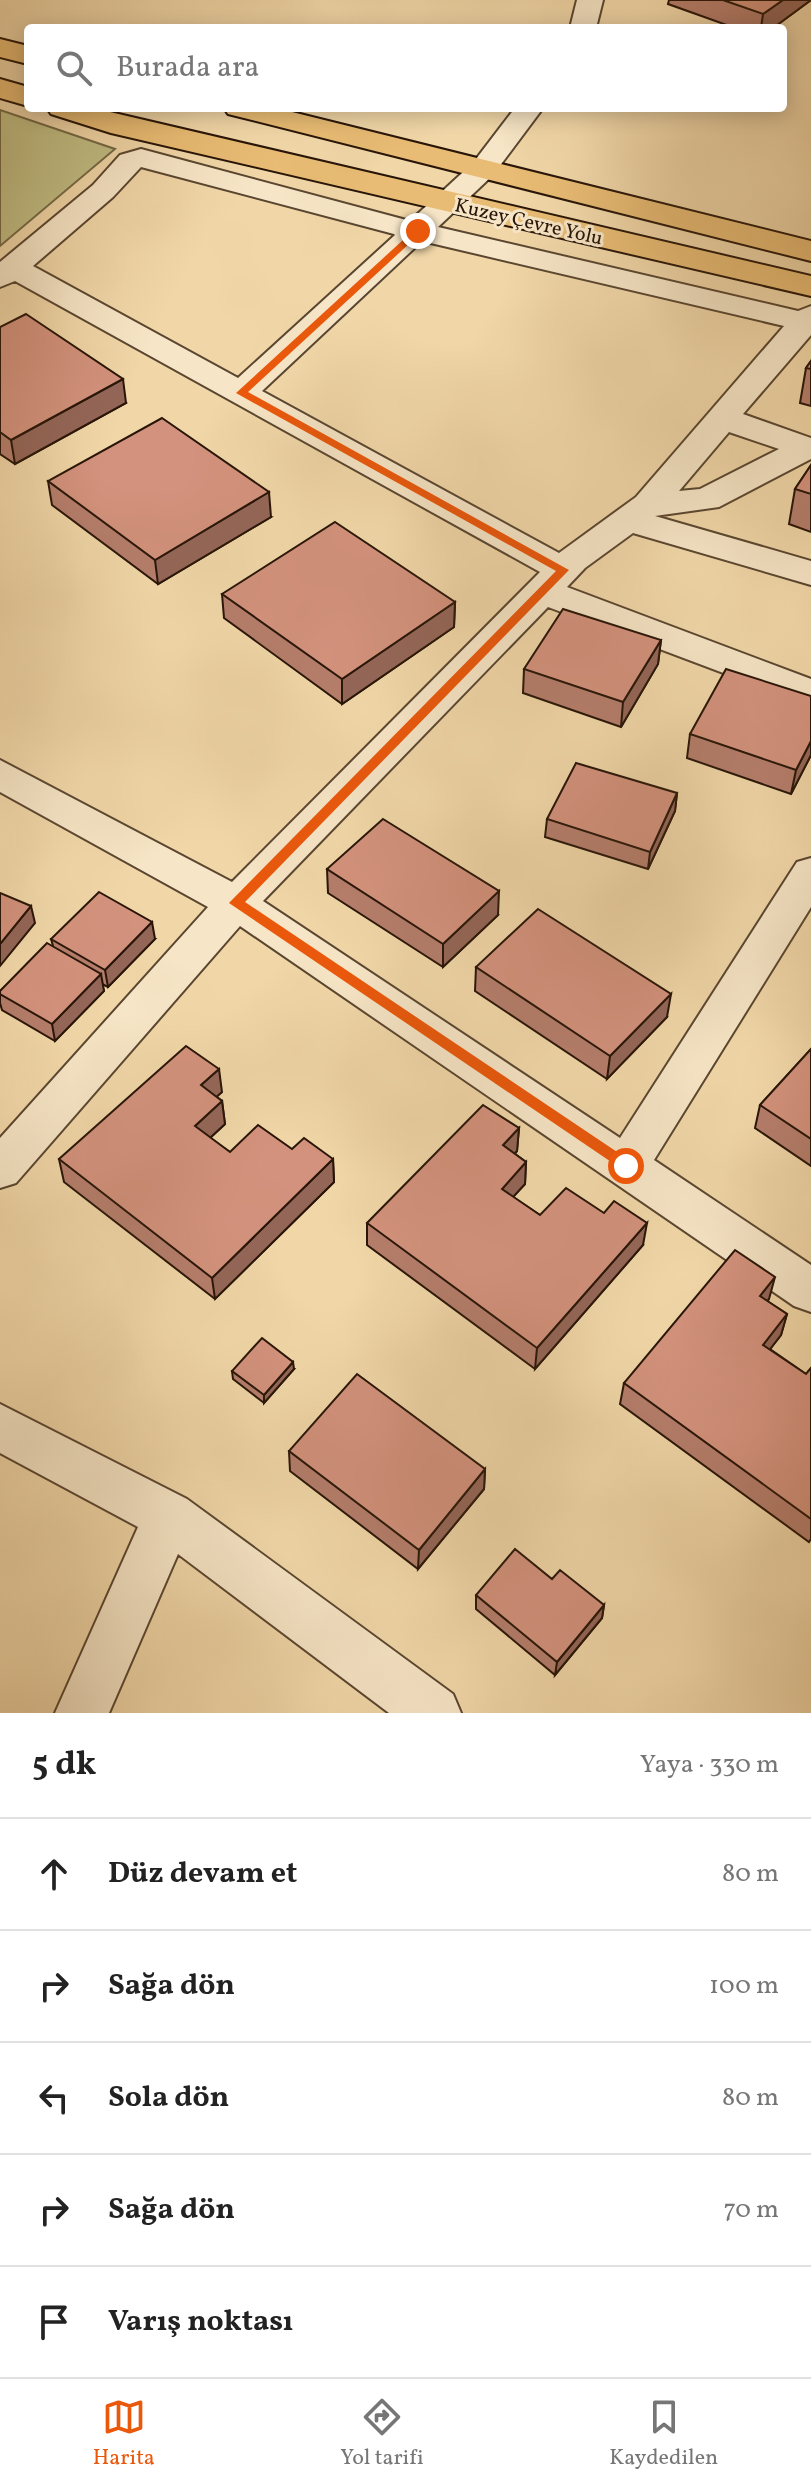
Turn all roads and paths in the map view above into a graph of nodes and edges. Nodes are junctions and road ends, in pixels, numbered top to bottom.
1 (590, 0) edge
2 (584, 24) edge
3 (0, 48) edge
4 (24, 54) edge
5 (0, 88) edge
6 (24, 96) edge
7 (74, 112) edge
8 (255, 112) edge
9 (526, 112) edge
10 (483, 169) junction
11 (449, 203) junction
12 (418, 231) junction
13 (811, 251) edge
14 (6, 272) edge
15 (809, 308) edge
16 (241, 393) junction
17 (722, 418) junction
18 (809, 448) edge
19 (638, 513) junction
20 (811, 573) edge
21 (553, 581) junction
22 (811, 693) edge
23 (0, 774) edge
24 (811, 873) edge
25 (236, 903) junction
26 (626, 1166) junction
27 (0, 1169) edge
28 (811, 1291) edge
29 (0, 1427) edge
30 (169, 1516) junction
31 (82, 1713) edge
32 (434, 1713) edge

1 - 2 street
3 - 4 main road
5 - 6 main road
7 - 11 main road, Kuzey Çevre Yolu
8 - 10 main road, Kuzey Çevre Yolu
9 - 10 street
10 - 11 street
10 - 13 main road, Kuzey Çevre Yolu
11 - 12 street
11 - 15 main road, Kuzey Çevre Yolu
12 - 14 street
12 - 15 street
12 - 16 street
14 - 16 street
15 - 17 street
16 - 21 street
17 - 18 street
17 - 19 street
18 - 19 street
19 - 20 street
19 - 21 street
21 - 22 street
21 - 25 street
23 - 25 street
24 - 26 street
25 - 26 street
25 - 27 street
26 - 28 street
29 - 30 street
30 - 31 street
30 - 32 street

